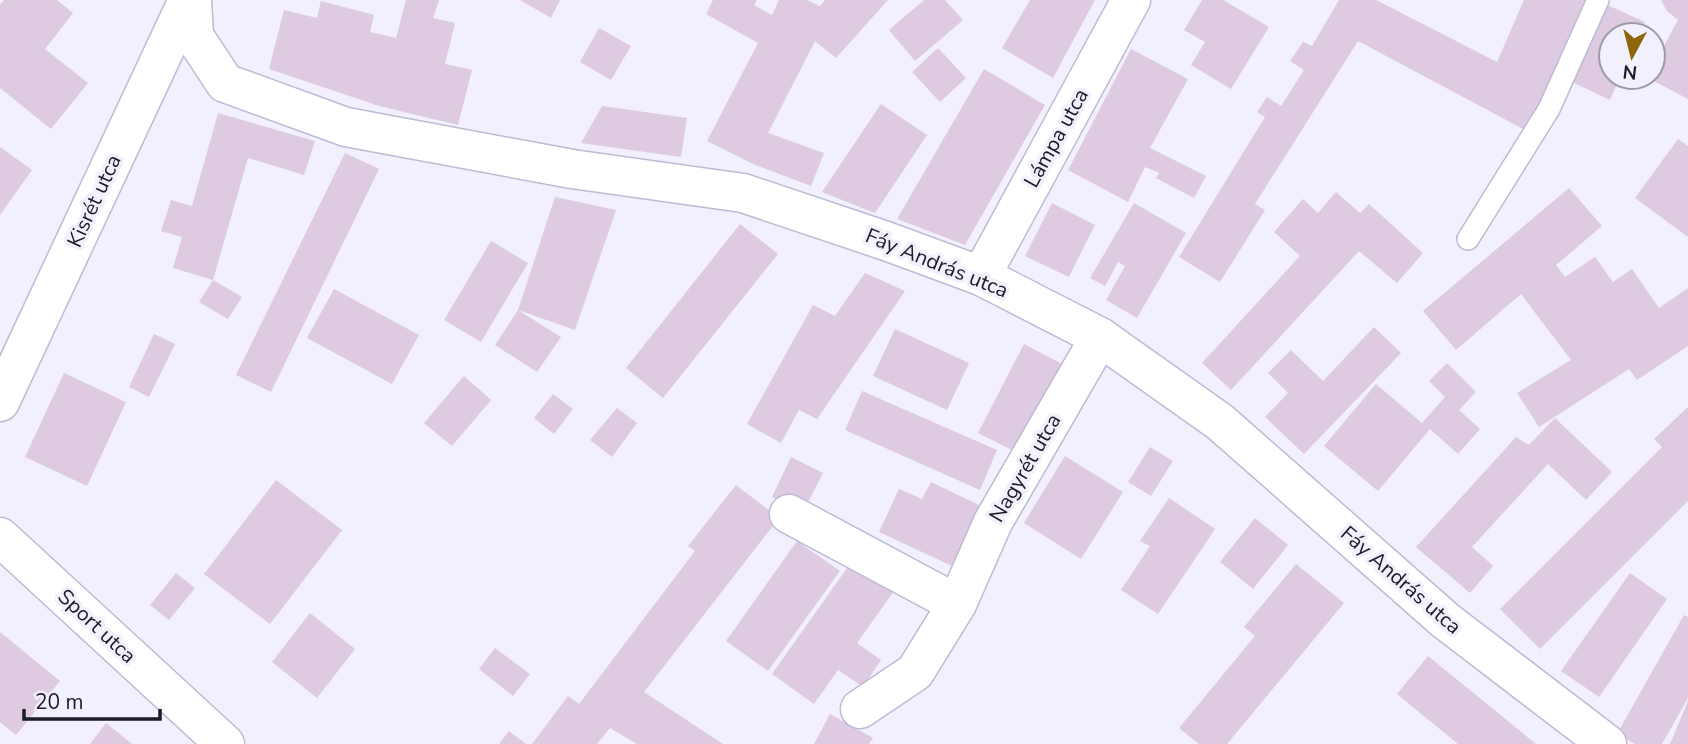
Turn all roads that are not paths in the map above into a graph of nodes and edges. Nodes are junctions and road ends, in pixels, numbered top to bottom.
1 (190, 0) edge
2 (1132, 0) edge
3 (1598, 0) edge
4 (1468, 239) dead end
5 (981, 276) junction
6 (1100, 337) junction
7 (0, 402) edge
8 (789, 514) dead end
9 (0, 537) edge
10 (957, 604) junction
11 (860, 709) dead end
12 (225, 744) edge
13 (1607, 744) edge

1 - 5 street, Fáy András utca
1 - 7 street, Kisrét utca
2 - 5 street, Lámpa utca
3 - 4 lane
5 - 6 street, Fáy András utca
6 - 10 street, Nagyrét utca
6 - 13 street, Fáy András utca
8 - 10 street
9 - 12 street, Sport utca
10 - 11 street, Nagyrét utca

